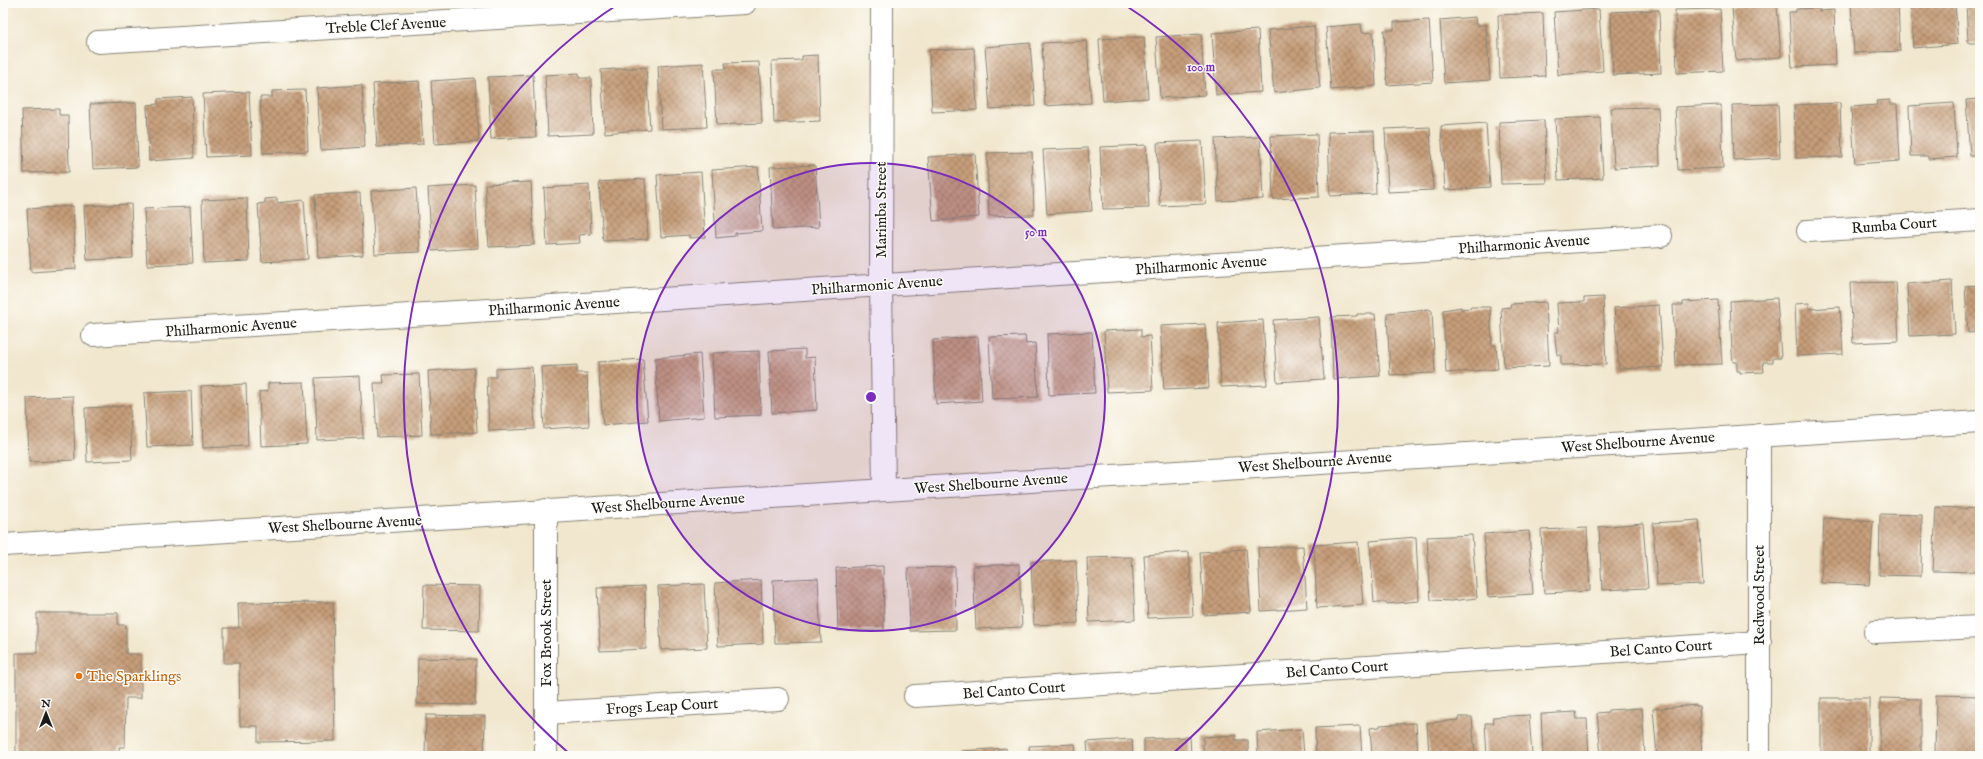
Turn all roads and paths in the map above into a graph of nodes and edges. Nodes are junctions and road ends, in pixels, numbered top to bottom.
1 (745, 3) edge
2 (882, 3) edge
3 (98, 42) dead end
4 (1980, 220) edge
5 (1808, 231) dead end
6 (1661, 236) dead end
7 (881, 285) junction
8 (94, 335) dead end
9 (1980, 422) edge
10 (1759, 435) junction
11 (884, 489) junction
12 (546, 510) junction
13 (3, 546) edge
14 (1980, 627) edge
15 (1875, 632) dead end
16 (1760, 642) junction
17 (915, 696) dead end
18 (778, 699) dead end
19 (546, 713) junction
20 (546, 756) edge
21 (1759, 756) edge

1 - 3 street, Treble Clef Avenue
2 - 7 street, Marimba Street
4 - 5 street, Rumba Court
6 - 7 street, Philharmonic Avenue
7 - 8 street, Philharmonic Avenue
7 - 11 street, Marimba Street
9 - 10 street, West Shelbourne Avenue
10 - 11 street, West Shelbourne Avenue
10 - 16 street, Redwood Street
11 - 12 street, West Shelbourne Avenue
12 - 13 street, West Shelbourne Avenue
12 - 19 street, Fox Brook Street
14 - 15 street
16 - 17 street, Bel Canto Court
16 - 21 street, Redwood Street
18 - 19 street, Frogs Leap Court
19 - 20 street, Fox Brook Street

